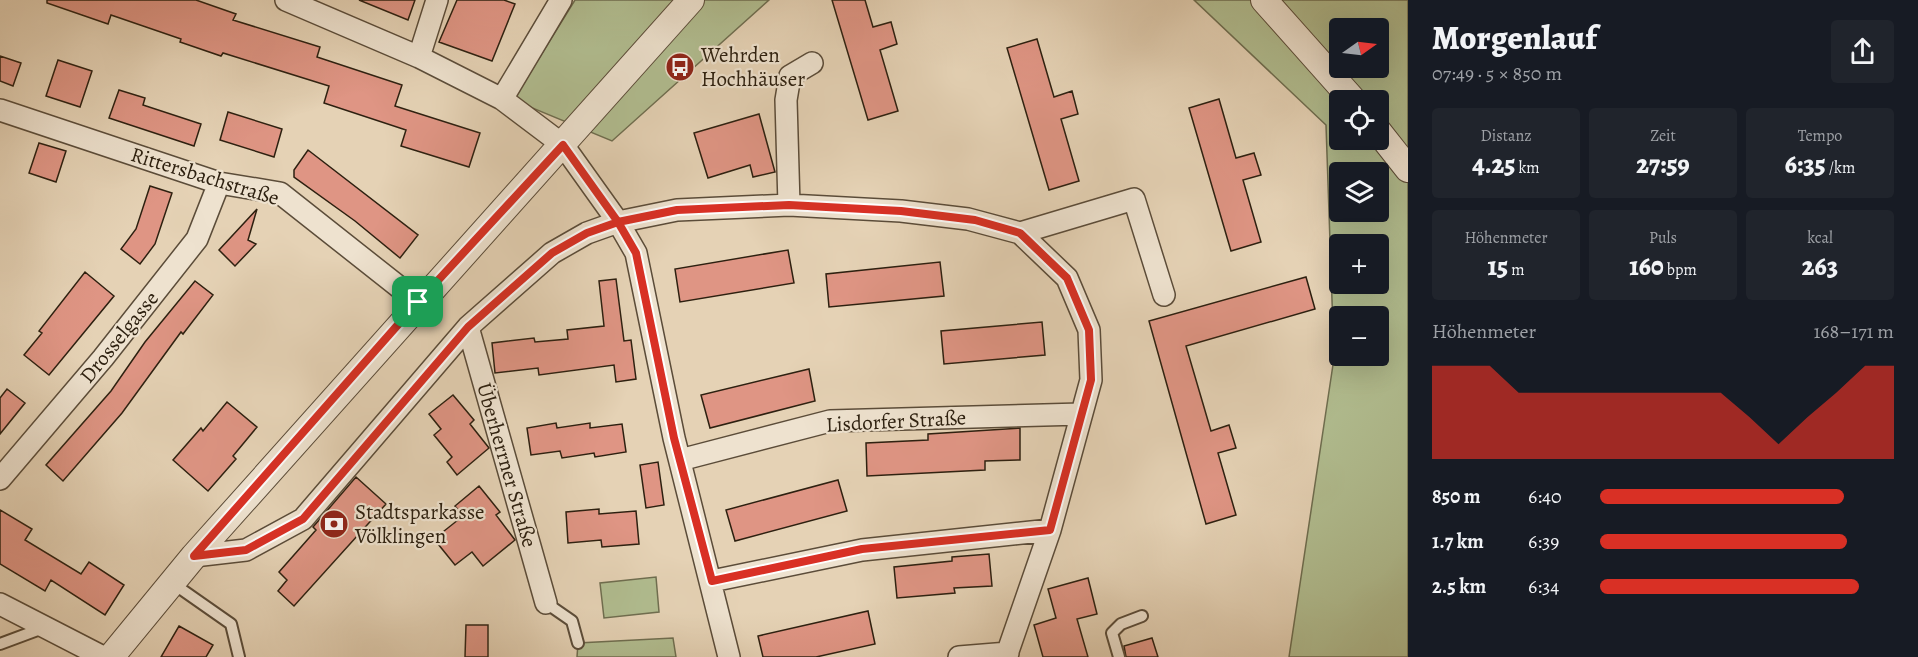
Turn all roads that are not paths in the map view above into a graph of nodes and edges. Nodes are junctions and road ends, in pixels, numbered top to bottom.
1 (286, 0) edge
2 (437, 0) edge
3 (561, 0) edge
4 (691, 0) edge
5 (1264, 0) edge
6 (419, 57) junction
7 (812, 63) dead end
8 (1344, 90) edge
9 (502, 99) junction
10 (0, 111) edge
11 (563, 145) junction
12 (1389, 145) edge
13 (1408, 169) edge
14 (219, 183) junction
15 (789, 205) junction
16 (618, 222) junction
17 (1020, 233) junction
18 (1164, 295) dead end
19 (418, 302) junction
20 (468, 327) junction
21 (1081, 414) junction
22 (680, 460) junction
23 (0, 479) edge
24 (1050, 530) junction
25 (194, 556) junction
26 (712, 581) junction
27 (171, 582) junction
28 (546, 603) joint
29 (0, 604) edge
30 (1142, 616) dead end
31 (43, 628) junction
32 (578, 643) dead end
33 (0, 644) edge
34 (1007, 655) edge
35 (103, 657) edge
36 (111, 657) edge
37 (239, 657) edge
38 (729, 657) edge
39 (959, 657) edge
40 (1119, 657) edge

1 - 6 street
2 - 6 street
3 - 9 street
4 - 11 street
5 - 8 street
6 - 9 street
7 - 15 street
9 - 11 street
10 - 14 street, Rittersbachstraße
11 - 16 street
11 - 19 street
12 - 13 street
14 - 19 street, Rittersbachstraße
14 - 23 street, Drosselgasse
15 - 16 street
15 - 17 street
16 - 20 street
16 - 22 street
17 - 18 street
17 - 21 street
19 - 25 street
20 - 25 street
20 - 28 street, Überherrner Straße
21 - 22 street, Lisdorfer Straße
21 - 24 street
22 - 26 street
24 - 26 street
24 - 34 street
25 - 27 street
26 - 38 street
27 - 36 street
27 - 37 lane
28 - 32 lane
29 - 31 street
30 - 40 lane
31 - 33 lane
31 - 35 street
34 - 39 street

